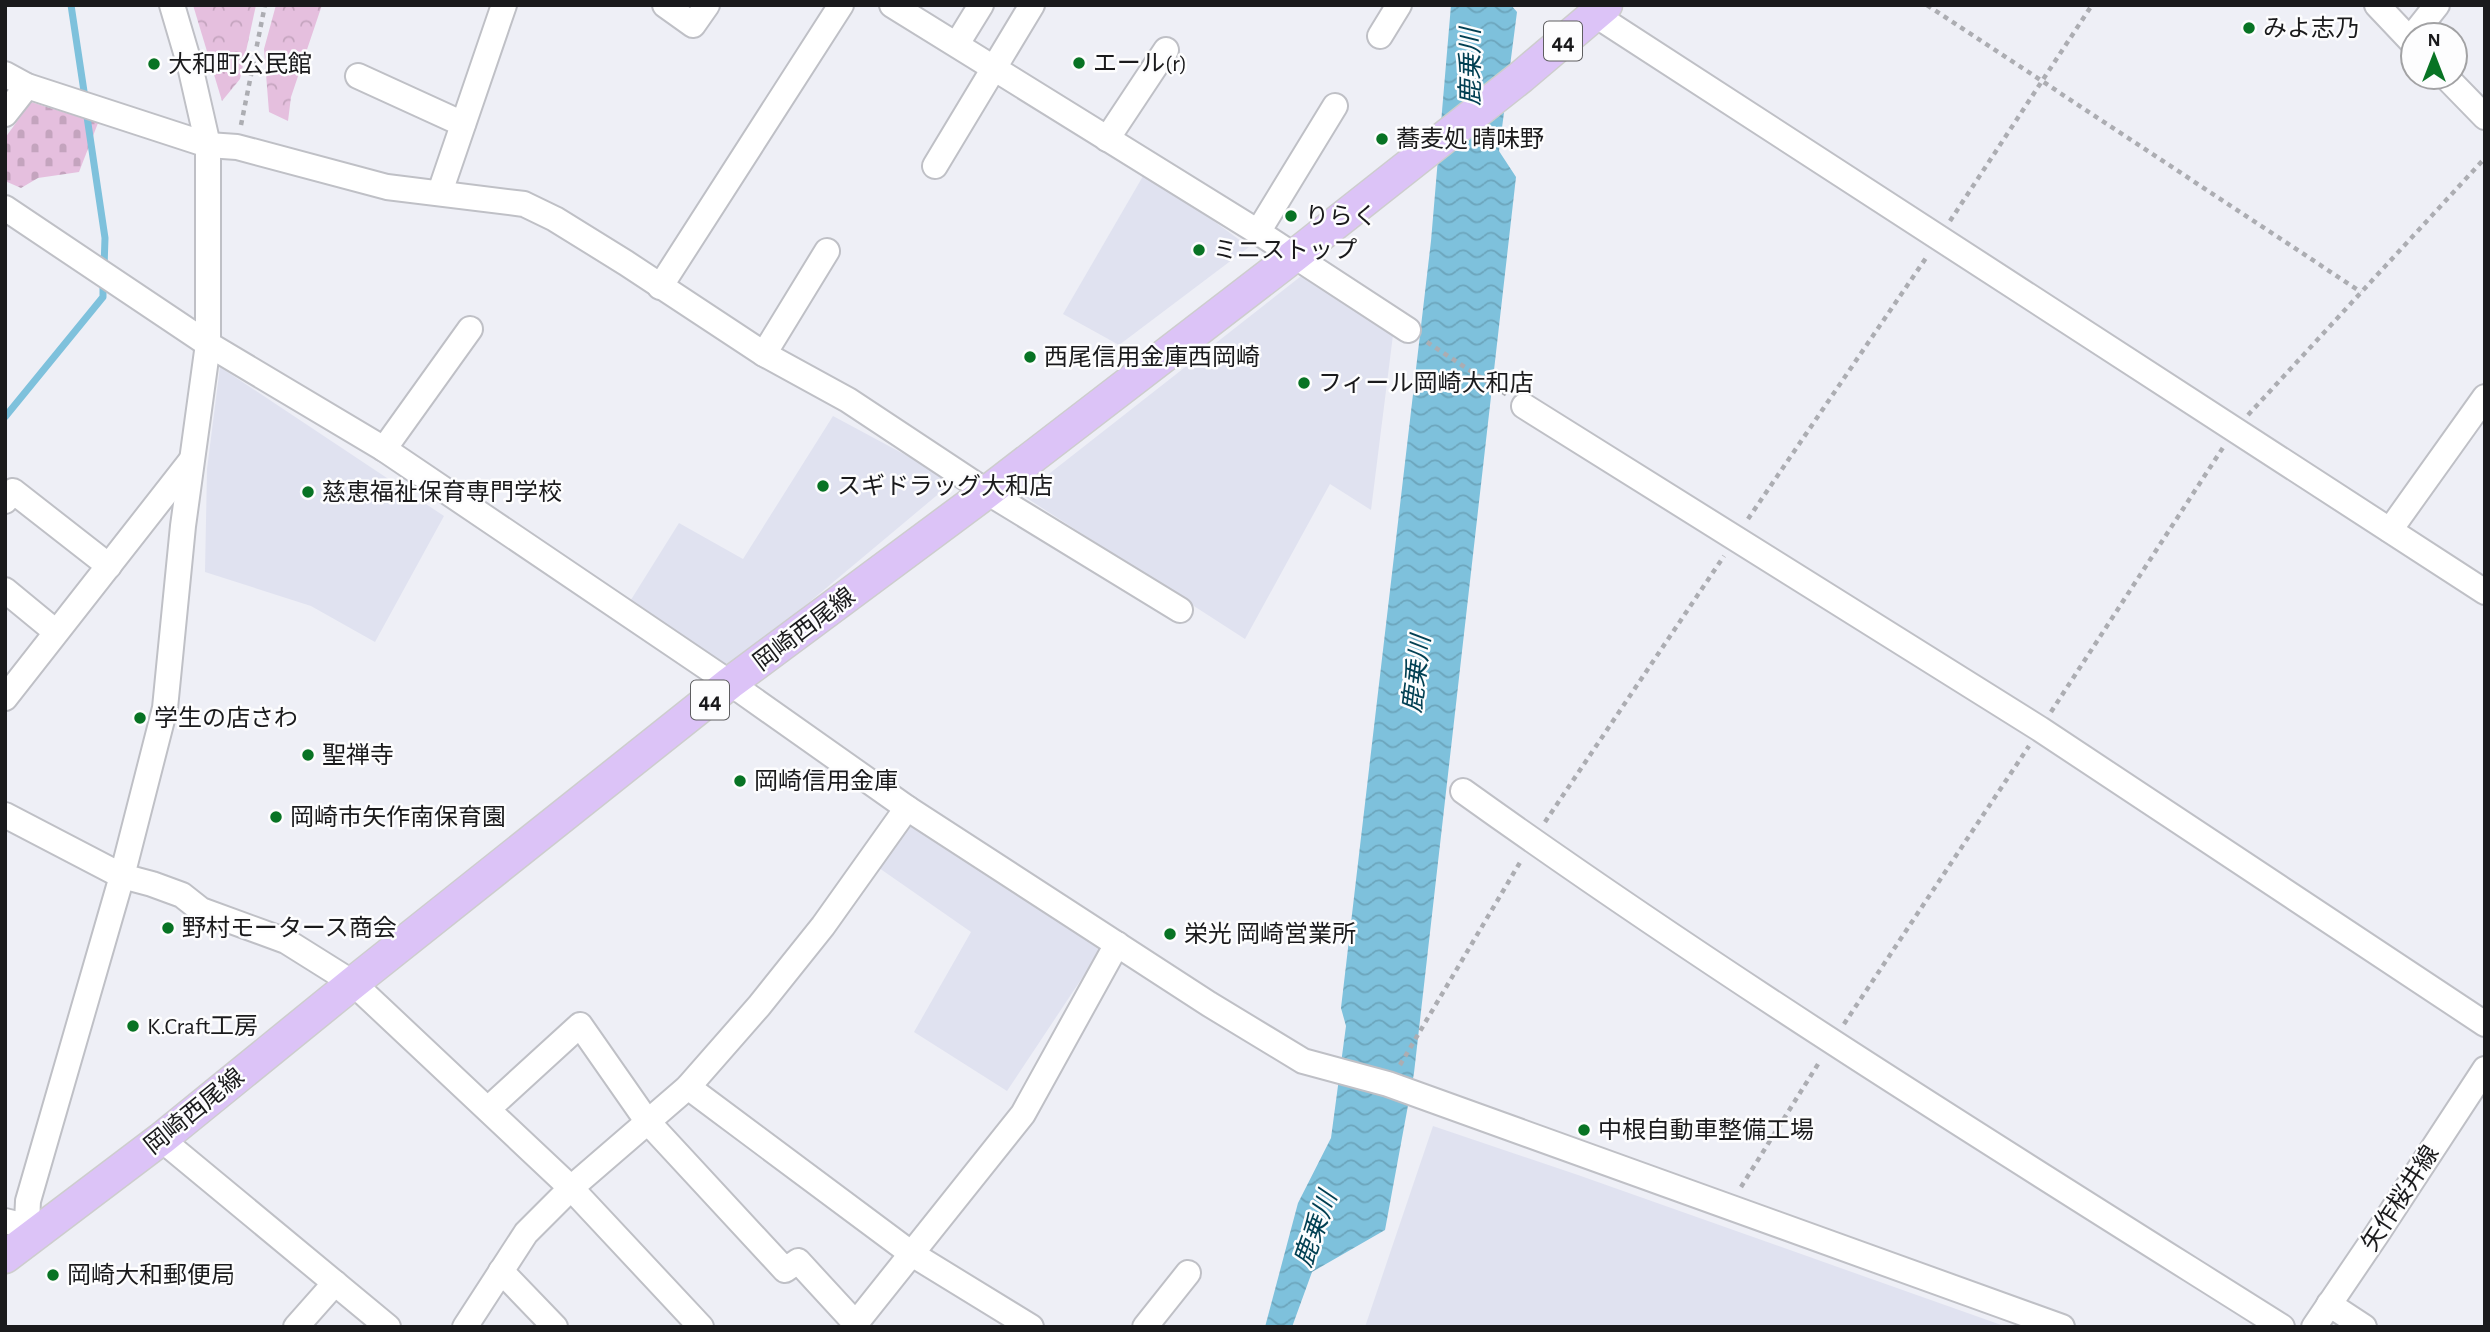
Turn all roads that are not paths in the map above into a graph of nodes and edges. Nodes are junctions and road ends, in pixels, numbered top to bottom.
1 (172, 5) edge
2 (504, 5) edge
3 (665, 5) edge
4 (707, 5) edge
5 (841, 5) edge
6 (892, 5) edge
7 (981, 5) edge
8 (1032, 5) edge
9 (1399, 5) edge
10 (2376, 5) edge
11 (2437, 5) edge
12 (1600, 10) edge
13 (2425, 21) edge
14 (2399, 29) edge
15 (1380, 36) dead end
16 (957, 44) junction
17 (1166, 50) dead end
18 (993, 68) junction
19 (5, 75) edge
20 (358, 76) dead end
21 (27, 86) junction
22 (2460, 91) edge
23 (1335, 106) dead end
24 (5, 114) edge
25 (2485, 117) edge
26 (463, 124) junction
27 (1107, 139) junction
28 (208, 145) junction
29 (934, 166) dead end
30 (440, 192) junction
31 (5, 208) edge
32 (1258, 233) junction
33 (827, 251) dead end
34 (1294, 256) junction
35 (660, 287) junction
36 (470, 329) dead end
37 (1408, 330) road end
38 (208, 344) junction
39 (764, 354) junction
40 (2485, 397) edge
41 (1524, 406) road end
42 (384, 449) junction
43 (191, 462) junction
44 (987, 492) junction
45 (5, 501) edge
46 (2390, 530) junction
47 (109, 566) junction
48 (5, 590) edge
49 (2485, 592) edge
50 (1180, 610) dead end
51 (56, 632) junction
52 (730, 683) junction
53 (5, 698) edge
54 (1463, 791) dead end
55 (907, 808) junction
56 (5, 815) edge
57 (122, 876) junction
58 (1117, 944) junction
59 (352, 983) junction
60 (2485, 1024) edge
61 (2485, 1069) edge
62 (688, 1087) junction
63 (488, 1110) junction
64 (647, 1121) junction
65 (161, 1139) junction
66 (571, 1188) junction
67 (16, 1237) edge
68 (912, 1254) junction
69 (501, 1271) junction
70 (1188, 1273) dead end
71 (335, 1283) junction
72 (2329, 1304) junction
73 (854, 1325) edge
74 (296, 1327) edge
75 (388, 1327) edge
76 (465, 1327) edge
77 (555, 1327) edge
78 (701, 1327) edge
79 (1031, 1327) edge
80 (1145, 1327) edge
81 (2062, 1327) edge
82 (2282, 1327) edge
83 (2314, 1327) edge
84 (2364, 1327) edge

1 - 28 street
2 - 26 street
3 - 4 street
5 - 35 street
6 - 16 street
7 - 16 street
8 - 18 street
9 - 15 street
10 - 14 street
11 - 13 street
12 - 34 main road, 岡崎西尾線 / 44
12 - 46 street
16 - 18 street
17 - 27 street
18 - 27 street
18 - 29 street
19 - 21 street
20 - 26 street
21 - 24 street
21 - 28 street
22 - 25 street
23 - 32 street
26 - 30 street
27 - 32 street
28 - 30 street
28 - 38 street
30 - 35 street
31 - 38 street
32 - 34 street
33 - 39 street
34 - 37 street
34 - 44 main road, 岡崎西尾線 / 44
35 - 39 street
36 - 42 street
38 - 42 street
38 - 43 street
39 - 44 street
40 - 46 street
41 - 60 street
42 - 52 street
43 - 47 street
43 - 57 street
44 - 50 street
44 - 52 main road, 岡崎西尾線 / 44
45 - 47 street
46 - 49 street
47 - 51 street
48 - 51 street
51 - 53 street
52 - 55 street
52 - 59 main road, 岡崎西尾線 / 44
54 - 82 street
55 - 58 street
55 - 62 street
56 - 57 street
57 - 59 street
57 - 67 street
58 - 68 street
58 - 81 street
59 - 63 street
59 - 65 main road, 岡崎西尾線 / 44
61 - 72 street, 矢作桜井線
62 - 64 street
62 - 68 street
63 - 64 street
63 - 66 street
64 - 66 street
64 - 73 street
65 - 67 main road, 岡崎西尾線 / 44
65 - 71 street
66 - 69 street
66 - 78 street
68 - 73 street
68 - 79 street
69 - 76 street
69 - 77 street
70 - 80 street
71 - 74 street
71 - 75 street
72 - 83 street, 矢作桜井線
72 - 84 street

